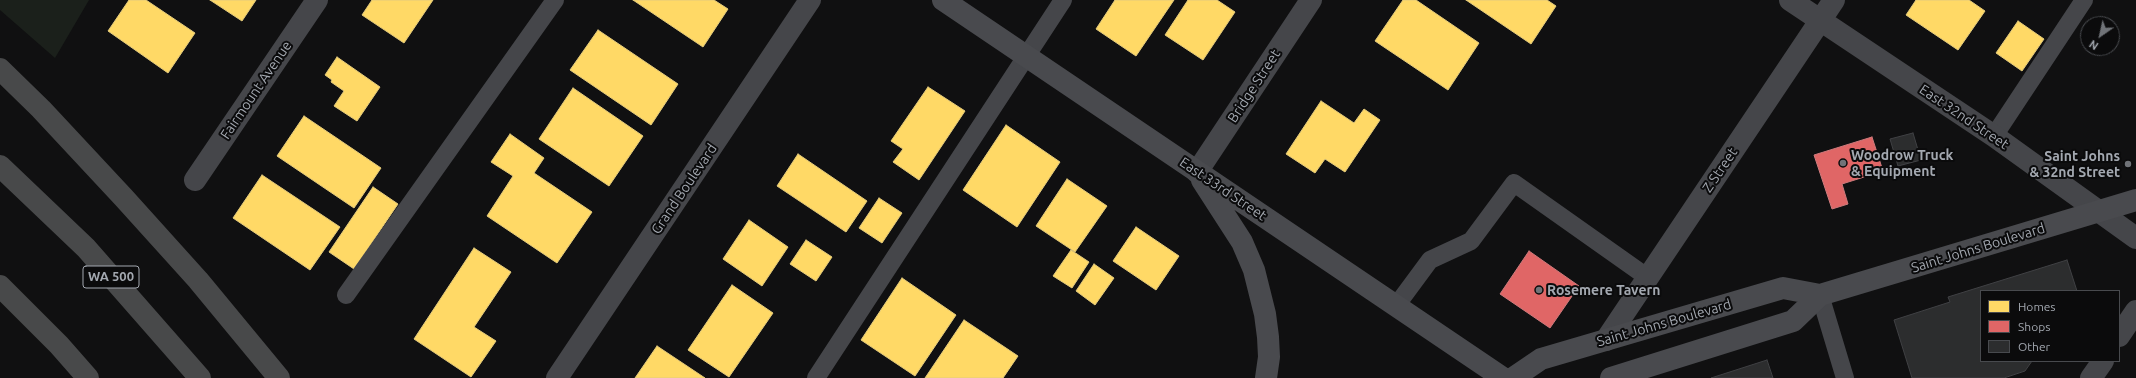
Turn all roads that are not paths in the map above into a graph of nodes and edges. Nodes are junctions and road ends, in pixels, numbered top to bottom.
1 (317, 0) edge
2 (555, 0) edge
3 (810, 0) edge
4 (943, 0) edge
5 (1063, 0) edge
6 (1311, 0) edge
7 (1790, 0) edge
8 (1834, 0) edge
9 (2084, 0) edge
10 (1820, 21) junction
11 (1027, 55) junction
12 (0, 68) edge
13 (1994, 136) junction
14 (0, 166) edge
15 (1197, 172) junction
16 (195, 180) dead end
17 (2136, 200) edge
18 (2098, 212) junction
19 (2136, 238) edge
20 (1647, 278) junction
21 (0, 286) edge
22 (346, 295) dead end
23 (1820, 296) junction
24 (1396, 306) junction
25 (2136, 311) edge
26 (2120, 335) edge
27 (1606, 340) junction
28 (2102, 362) edge
29 (88, 378) edge
30 (200, 378) edge
31 (279, 378) edge
32 (557, 378) edge
33 (816, 378) edge
34 (1266, 378) edge
35 (1503, 378) edge
36 (1513, 378) edge
37 (1611, 378) edge
38 (1845, 378) edge
39 (2092, 378) edge

1 - 16 street, Fairmount Avenue
2 - 22 lane
3 - 32 street, Grand Boulevard
4 - 11 street, East 33rd Street
5 - 11 lane
6 - 15 street, Bridge Street
7 - 10 street, East 32nd Street
8 - 10 street, Z Street
9 - 13 lane
10 - 13 street, East 32nd Street
10 - 20 street, Z Street
11 - 15 street, East 33rd Street
11 - 33 lane
12 - 31 highway
13 - 18 street, East 32nd Street
14 - 30 highway, WA 500
15 - 24 street, East 33rd Street
15 - 34 street
17 - 18 street, Saint Johns Boulevard
18 - 19 street, East 32nd Street
18 - 23 street, Saint Johns Boulevard
20 - 24 lane
20 - 27 street, Z Street
21 - 29 highway
23 - 27 street, Saint Johns Boulevard
23 - 37 street, Saint Johns Boulevard
23 - 38 lane
24 - 35 street, East 33rd Street
25 - 26 street
27 - 36 street, Saint Johns Boulevard
28 - 39 street

